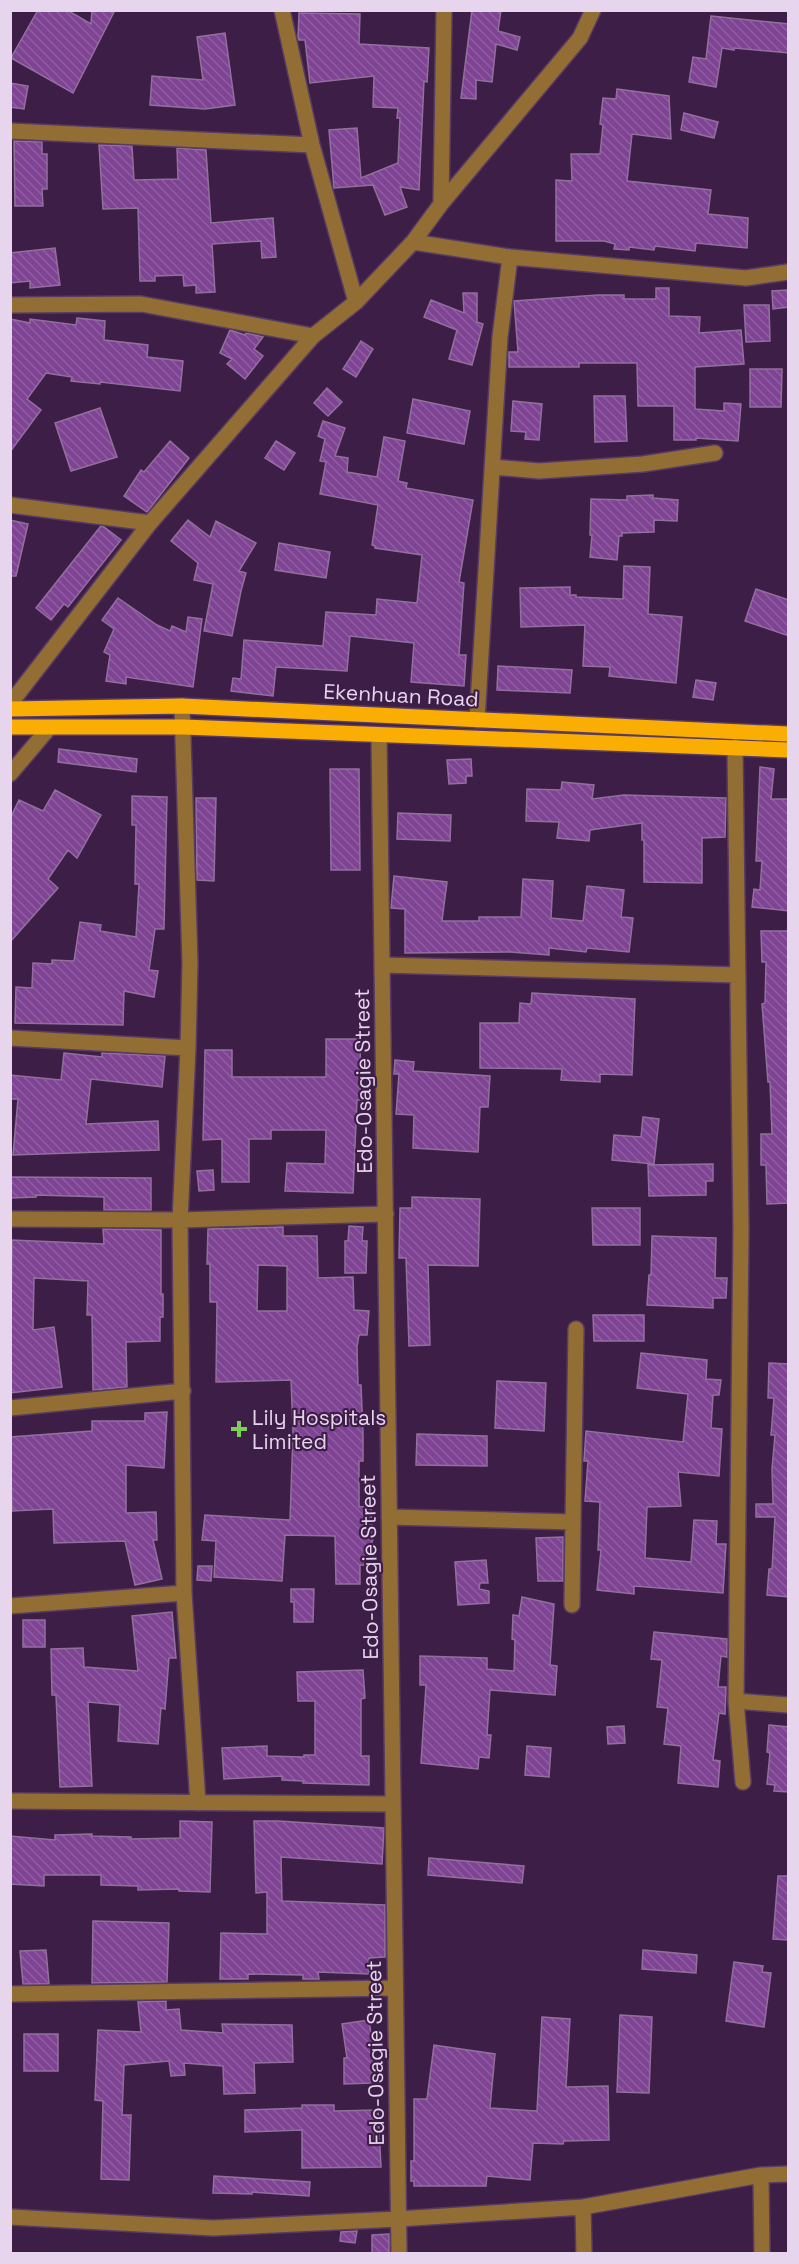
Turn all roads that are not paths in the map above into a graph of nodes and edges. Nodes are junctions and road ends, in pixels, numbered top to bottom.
1 (282, 10) edge
2 (444, 10) edge
3 (593, 10) edge
4 (10, 131) edge
5 (312, 145) junction
6 (441, 204) junction
7 (412, 242) junction
8 (510, 257) junction
9 (788, 268) edge
10 (356, 302) junction
11 (10, 305) edge
12 (313, 336) junction
13 (715, 453) dead end
14 (493, 466) junction
15 (10, 505) edge
16 (150, 523) junction
17 (10, 704) edge
18 (182, 706) junction
19 (10, 709) edge
20 (477, 720) junction
21 (10, 727) edge
22 (183, 727) junction
23 (49, 728) junction
24 (789, 734) edge
25 (379, 735) junction
26 (735, 747) junction
27 (789, 750) edge
28 (10, 774) edge
29 (382, 965) junction
30 (738, 975) junction
31 (10, 1038) edge
32 (188, 1048) junction
33 (386, 1214) junction
34 (10, 1219) edge
35 (180, 1220) junction
36 (576, 1329) dead end
37 (183, 1391) junction
38 (10, 1408) edge
39 (389, 1517) junction
40 (573, 1522) junction
41 (184, 1593) junction
42 (572, 1605) dead end
43 (10, 1606) edge
44 (736, 1701) junction
45 (789, 1705) edge
46 (743, 1782) dead end
47 (10, 1801) edge
48 (198, 1803) junction
49 (393, 1804) junction
50 (395, 1988) junction
51 (10, 1994) edge
52 (789, 2174) edge
53 (761, 2175) junction
54 (583, 2207) junction
55 (10, 2217) edge
56 (398, 2219) junction
57 (399, 2253) edge
58 (584, 2253) edge
59 (762, 2253) edge

1 - 5 street
2 - 6 street
3 - 6 street
4 - 5 street
5 - 10 street
6 - 7 street
7 - 8 street
7 - 10 street
8 - 9 street
8 - 14 street
10 - 12 street
11 - 12 street
12 - 16 street
13 - 14 street
14 - 20 street
15 - 16 street
16 - 17 street
18 - 19 main road, Ekenhuan Road
18 - 20 main road, Ekenhuan Road
18 - 22 street
20 - 24 main road, Ekenhuan Road
21 - 23 main road, Ekenhuan Road
22 - 23 main road, Ekenhuan Road
22 - 25 main road, Ekenhuan Road
22 - 32 street
23 - 28 street
25 - 26 main road, Ekenhuan Road
25 - 29 street, Edo-Osagie Street
26 - 27 main road, Ekenhuan Road
26 - 30 street
29 - 30 street
29 - 33 street, Edo-Osagie Street
30 - 44 street
31 - 32 street
32 - 35 street
33 - 35 street
33 - 39 street, Edo-Osagie Street
34 - 35 street
35 - 37 street
36 - 40 street
37 - 38 street
37 - 41 street
39 - 40 street
39 - 49 street, Edo-Osagie Street
40 - 42 street
41 - 43 street
41 - 48 street
44 - 45 street
44 - 46 street
47 - 48 street
48 - 49 street
49 - 50 street, Edo-Osagie Street
50 - 51 street
50 - 56 street, Edo-Osagie Street
52 - 53 street
53 - 54 street
53 - 59 street
54 - 56 street
54 - 58 street
55 - 56 street
56 - 57 street, Edo-Osagie Street

